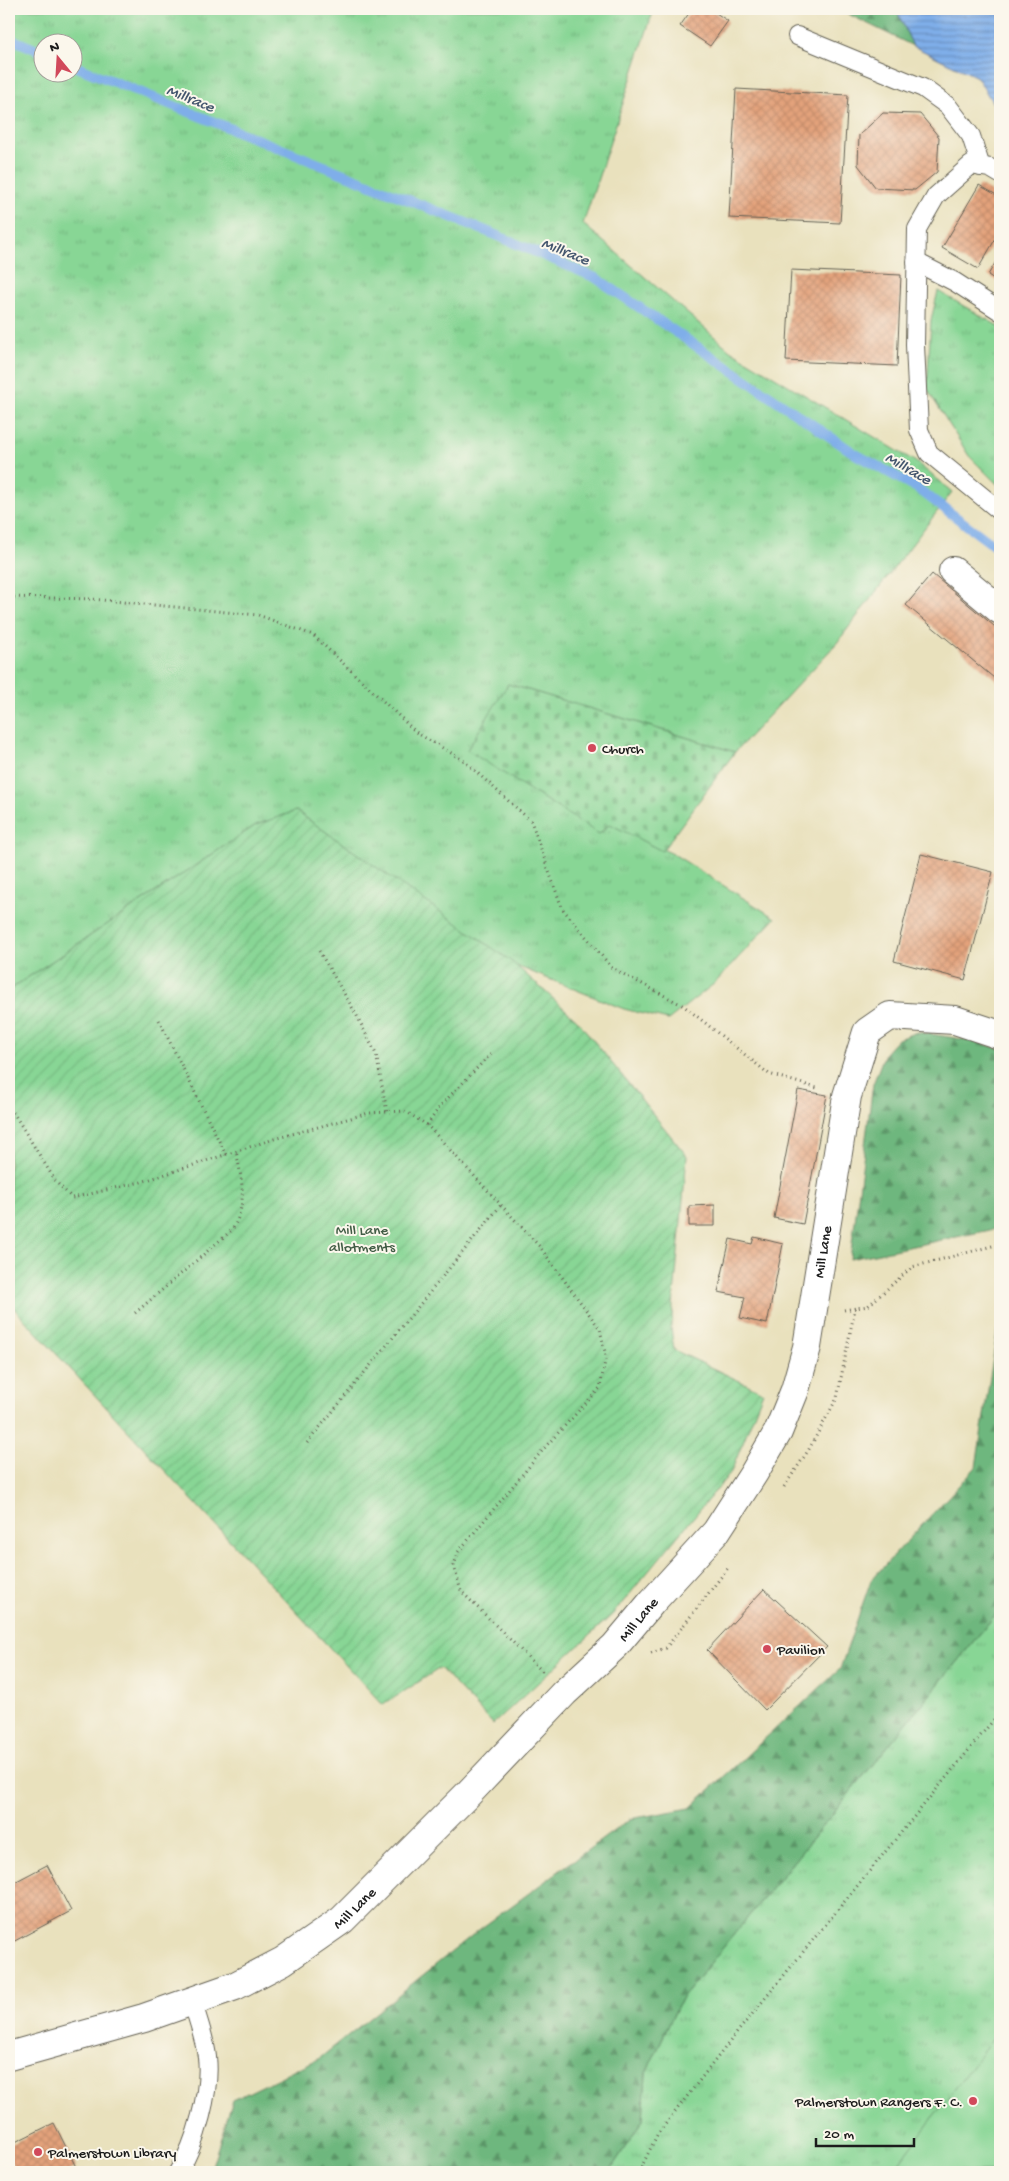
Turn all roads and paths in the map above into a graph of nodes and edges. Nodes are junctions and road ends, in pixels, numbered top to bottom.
1 (797, 36) dead end
2 (981, 167) junction
3 (1000, 174) edge
4 (916, 262) junction
5 (1000, 311) edge
6 (1000, 511) edge
7 (953, 571) dead end
8 (9, 597) edge
9 (1000, 610) edge
10 (319, 950) dead end
11 (159, 1020) dead end
12 (1000, 1035) edge
13 (492, 1053) dead end
14 (847, 1096) junction
15 (13, 1112) dead end
16 (386, 1112) junction
17 (427, 1125) junction
18 (236, 1152) junction
19 (226, 1154) junction
20 (501, 1205) junction
21 (1000, 1244) edge
22 (812, 1304) junction
23 (135, 1313) dead end
24 (307, 1443) dead end
25 (564, 1693) junction
26 (1000, 1712) edge
27 (192, 2000) junction
28 (9, 2056) edge
29 (178, 2172) edge
30 (639, 2172) edge

1 - 2 lane
2 - 3 lane
2 - 4 lane
4 - 5 lane
4 - 6 lane
7 - 9 street
8 - 14 path
10 - 16 path
11 - 19 path
12 - 14 street, Mill Lane
13 - 17 path
14 - 22 street, Mill Lane
15 - 19 path
16 - 17 path
16 - 18 path
17 - 20 path
18 - 19 path
18 - 23 path
20 - 24 path
20 - 25 path
21 - 22 path
22 - 25 street, Mill Lane
25 - 27 street, Mill Lane
26 - 30 path
27 - 28 street, Mill Lane
27 - 29 lane

